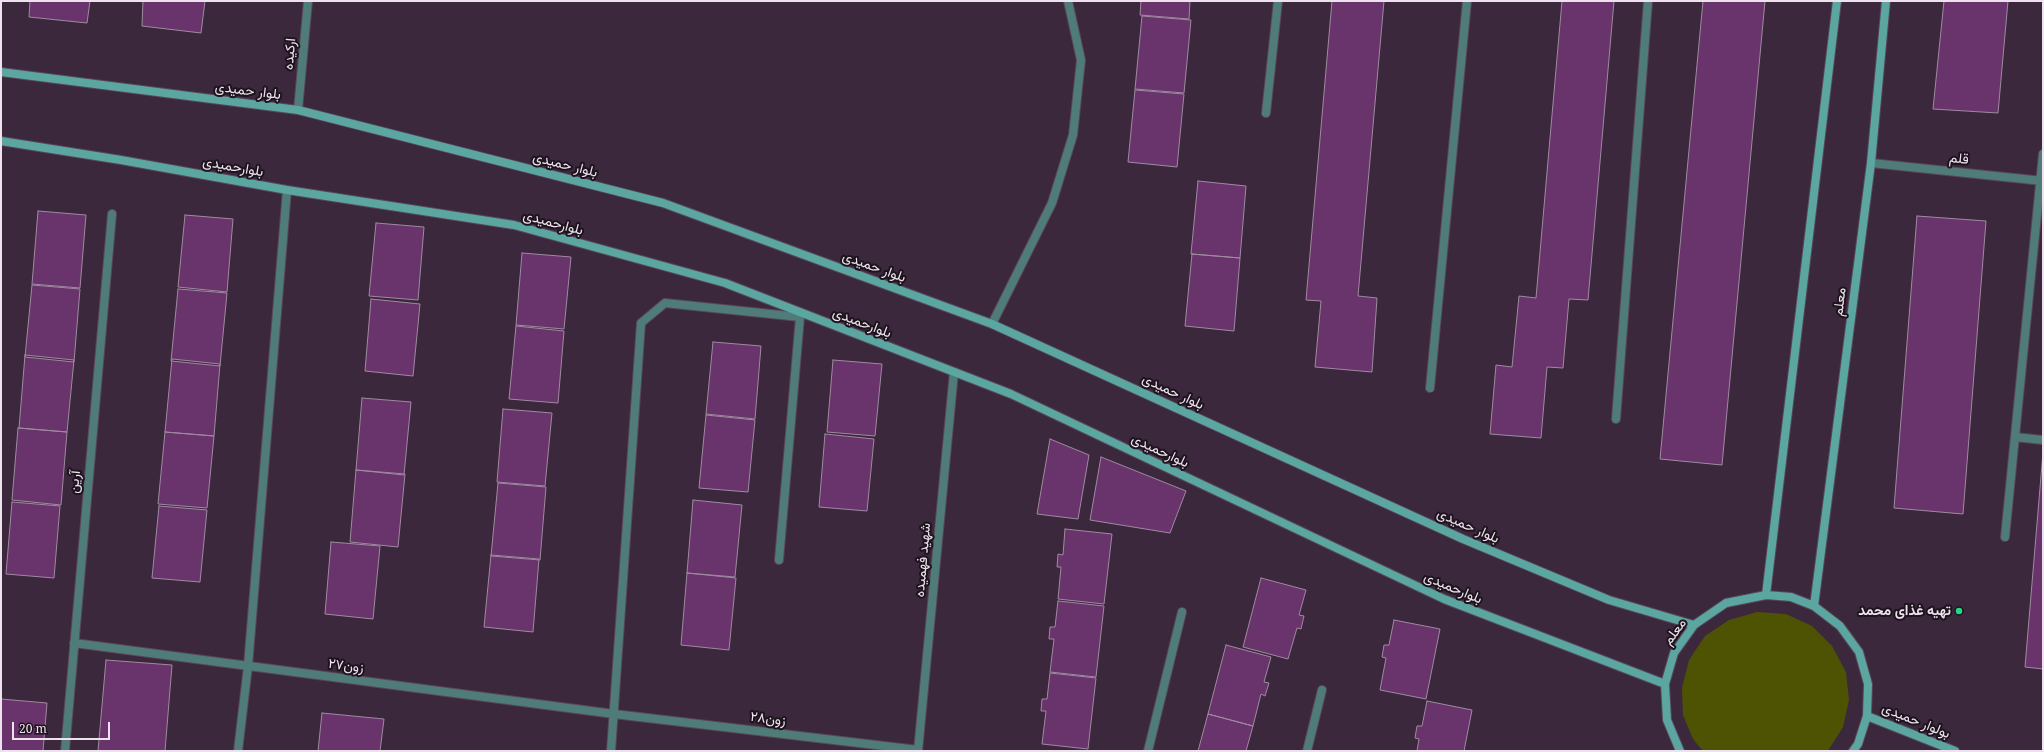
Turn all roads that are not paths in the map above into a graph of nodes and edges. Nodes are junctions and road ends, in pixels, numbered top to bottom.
1 (308, 1) edge
2 (1068, 1) edge
3 (1278, 1) edge
4 (1467, 1) edge
5 (1648, 1) edge
6 (1837, 1) edge
7 (1886, 1) edge
8 (1, 72) edge
9 (298, 110) junction
10 (1266, 114) dead end
11 (1, 141) edge
12 (2043, 154) edge
13 (1871, 163) junction
14 (2042, 180) edge
15 (287, 190) junction
16 (112, 214) dead end
17 (992, 324) junction
18 (954, 372) junction
19 (1430, 388) dead end
20 (1616, 419) dead end
21 (2015, 437) junction
22 (2043, 440) edge
23 (2005, 538) dead end
24 (779, 560) dead end
25 (1766, 594) junction
26 (1814, 606) junction
27 (1182, 612) dead end
28 (1694, 626) junction
29 (74, 644) junction
30 (248, 666) junction
31 (1665, 684) junction
32 (1322, 690) dead end
33 (614, 714) junction
34 (1867, 716) junction
35 (918, 750) edge
36 (65, 751) edge
37 (238, 751) edge
38 (611, 751) edge
39 (1148, 751) edge
40 (1307, 751) edge
41 (1680, 751) edge
42 (1853, 751) edge
43 (1955, 751) edge

1 - 9 street, ارکیده
2 - 17 street
3 - 10 street
4 - 19 street
5 - 20 street
6 - 25 street
7 - 13 street, معلم
8 - 9 street, بلوار حمیدی
9 - 17 street, بلوار حمیدی
11 - 15 street, بلوارحمیدی
12 - 14 street
13 - 14 street, قلم
13 - 26 street, معلم
14 - 21 street
15 - 18 street, بلوارحمیدی
15 - 30 street
16 - 29 street, آرین
17 - 28 street, بلوار حمیدی
18 - 31 street, بلوارحمیدی
18 - 35 street, شهید فهمیده
21 - 22 street
21 - 23 street
24 - 33 street
25 - 26 street, معلم
25 - 28 street, معلم
26 - 34 street, معلم
27 - 39 street
28 - 31 street, معلم
29 - 30 street, زون۲۷
29 - 36 street, آرین
30 - 33 street, زون۲۷
30 - 37 street
31 - 41 street, معلم
32 - 40 street
33 - 35 street, زون۲۸
33 - 38 street
34 - 42 street, معلم
34 - 43 street, بولوار حمیدی

